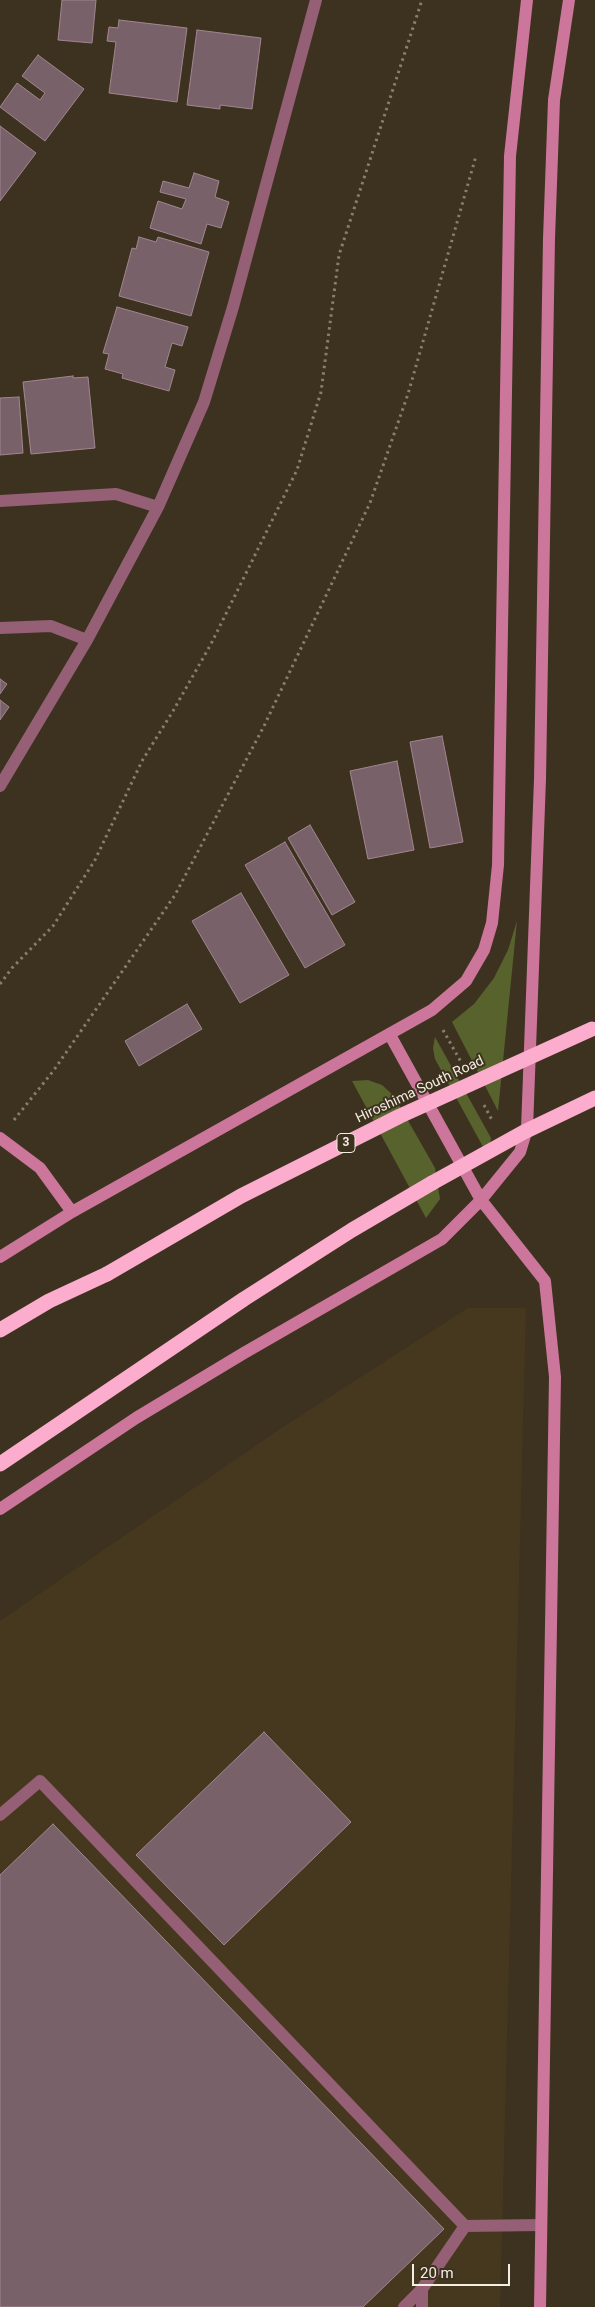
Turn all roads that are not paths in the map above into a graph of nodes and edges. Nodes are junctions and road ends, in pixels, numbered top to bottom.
1 (316, 0) edge
2 (526, 0) edge
3 (569, 0) edge
4 (0, 501) edge
5 (158, 507) junction
6 (0, 628) edge
7 (87, 640) junction
8 (0, 786) edge
9 (594, 1029) edge
10 (390, 1035) junction
11 (595, 1098) edge
12 (0, 1138) edge
13 (481, 1200) junction
14 (72, 1212) junction
15 (0, 1257) edge
16 (0, 1330) edge
17 (0, 1464) edge
18 (0, 1509) edge
19 (0, 1815) edge
20 (541, 2225) junction
21 (465, 2226) junction
22 (422, 2289) junction
23 (404, 2307) edge
24 (422, 2307) edge
25 (540, 2307) edge

1 - 5 street
2 - 10 street
3 - 13 street
4 - 5 street
5 - 7 street
6 - 7 street
7 - 8 street
9 - 16 highway, Hiroshima South Road / 3, bridge
10 - 13 street
10 - 14 street
11 - 17 highway, bridge
12 - 14 street
13 - 18 street
13 - 20 street
14 - 15 street
19 - 21 street
20 - 21 street
20 - 25 street
21 - 22 street
22 - 23 street
22 - 24 street

